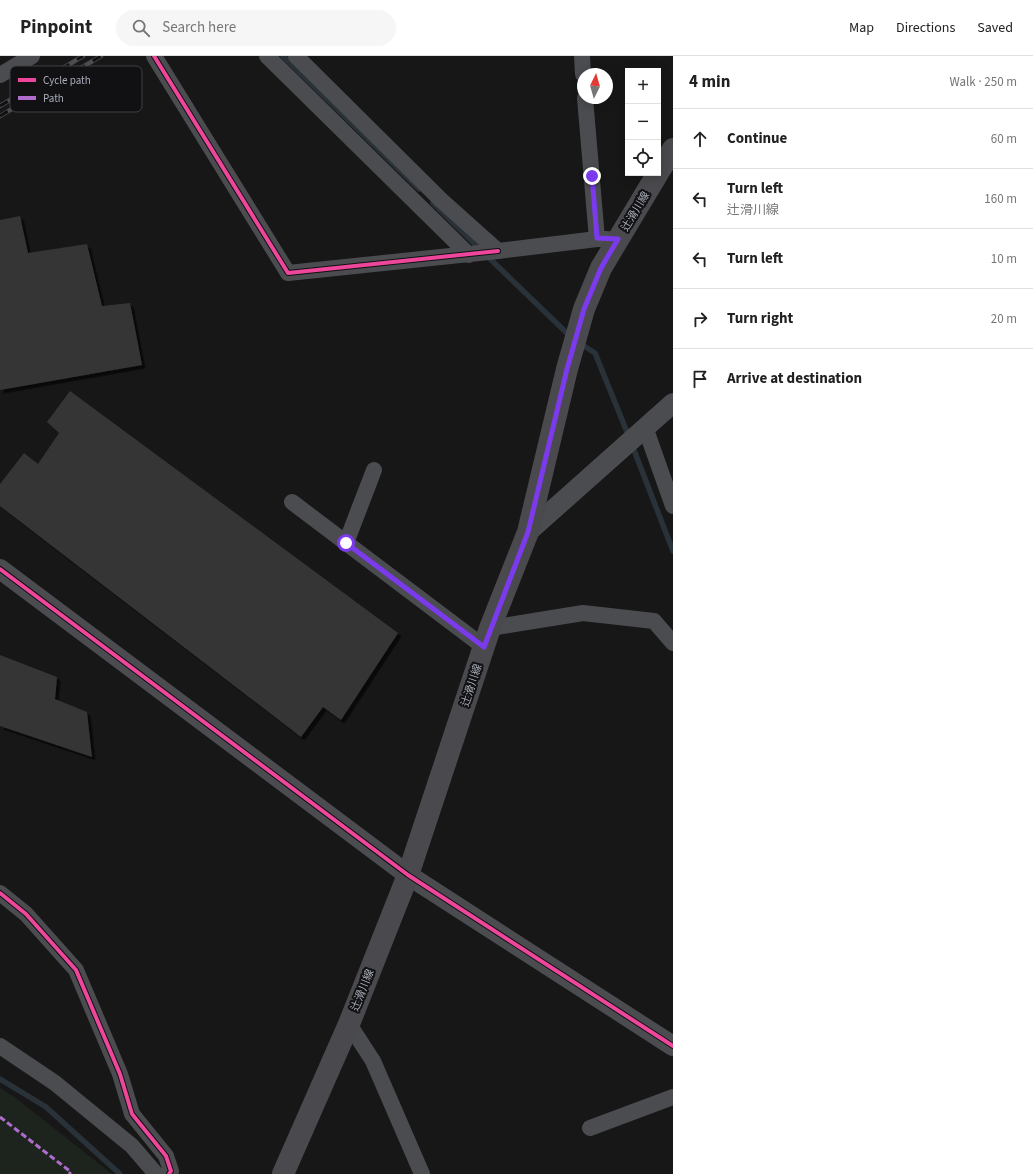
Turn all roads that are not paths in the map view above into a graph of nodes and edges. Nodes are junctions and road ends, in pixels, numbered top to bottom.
1 (32, 56) edge
2 (154, 56) edge
3 (267, 56) edge
4 (296, 56) edge
5 (582, 56) edge
6 (15, 66) edge
7 (583, 68) edge
8 (10, 69) edge
9 (0, 75) edge
10 (586, 104) edge
11 (673, 148) edge
12 (661, 168) edge
13 (656, 176) edge
14 (608, 239) junction
15 (498, 252) junction
16 (469, 255) junction
17 (673, 403) edge
18 (645, 428) junction
19 (374, 470) dead end
20 (292, 502) dead end
21 (673, 506) edge
22 (528, 532) junction
23 (346, 543) junction
24 (0, 569) edge
25 (487, 637) junction
26 (673, 643) edge
27 (408, 875) junction
28 (0, 893) edge
29 (349, 1024) junction
30 (0, 1046) edge
31 (673, 1046) edge
32 (673, 1097) edge
33 (590, 1128) dead end
34 (156, 1174) edge
35 (169, 1174) edge
36 (284, 1174) edge
37 (422, 1174) edge

1 - 6 street
2 - 16 street
3 - 16 street
4 - 15 street
5 - 7 street
8 - 9 street
10 - 14 street
11 - 12 main road, 辻滑川線
13 - 14 main road, 辻滑川線
14 - 15 street
14 - 22 main road, 辻滑川線
15 - 16 street
17 - 18 street
18 - 21 street
18 - 22 street
19 - 23 street
20 - 23 street
22 - 25 main road, 辻滑川線
23 - 25 street
24 - 27 street
25 - 26 street
25 - 27 main road, 辻滑川線
27 - 29 main road, 辻滑川線
27 - 31 street
28 - 35 street
29 - 36 main road, 辻滑川線
29 - 37 street
30 - 34 street
32 - 33 street

